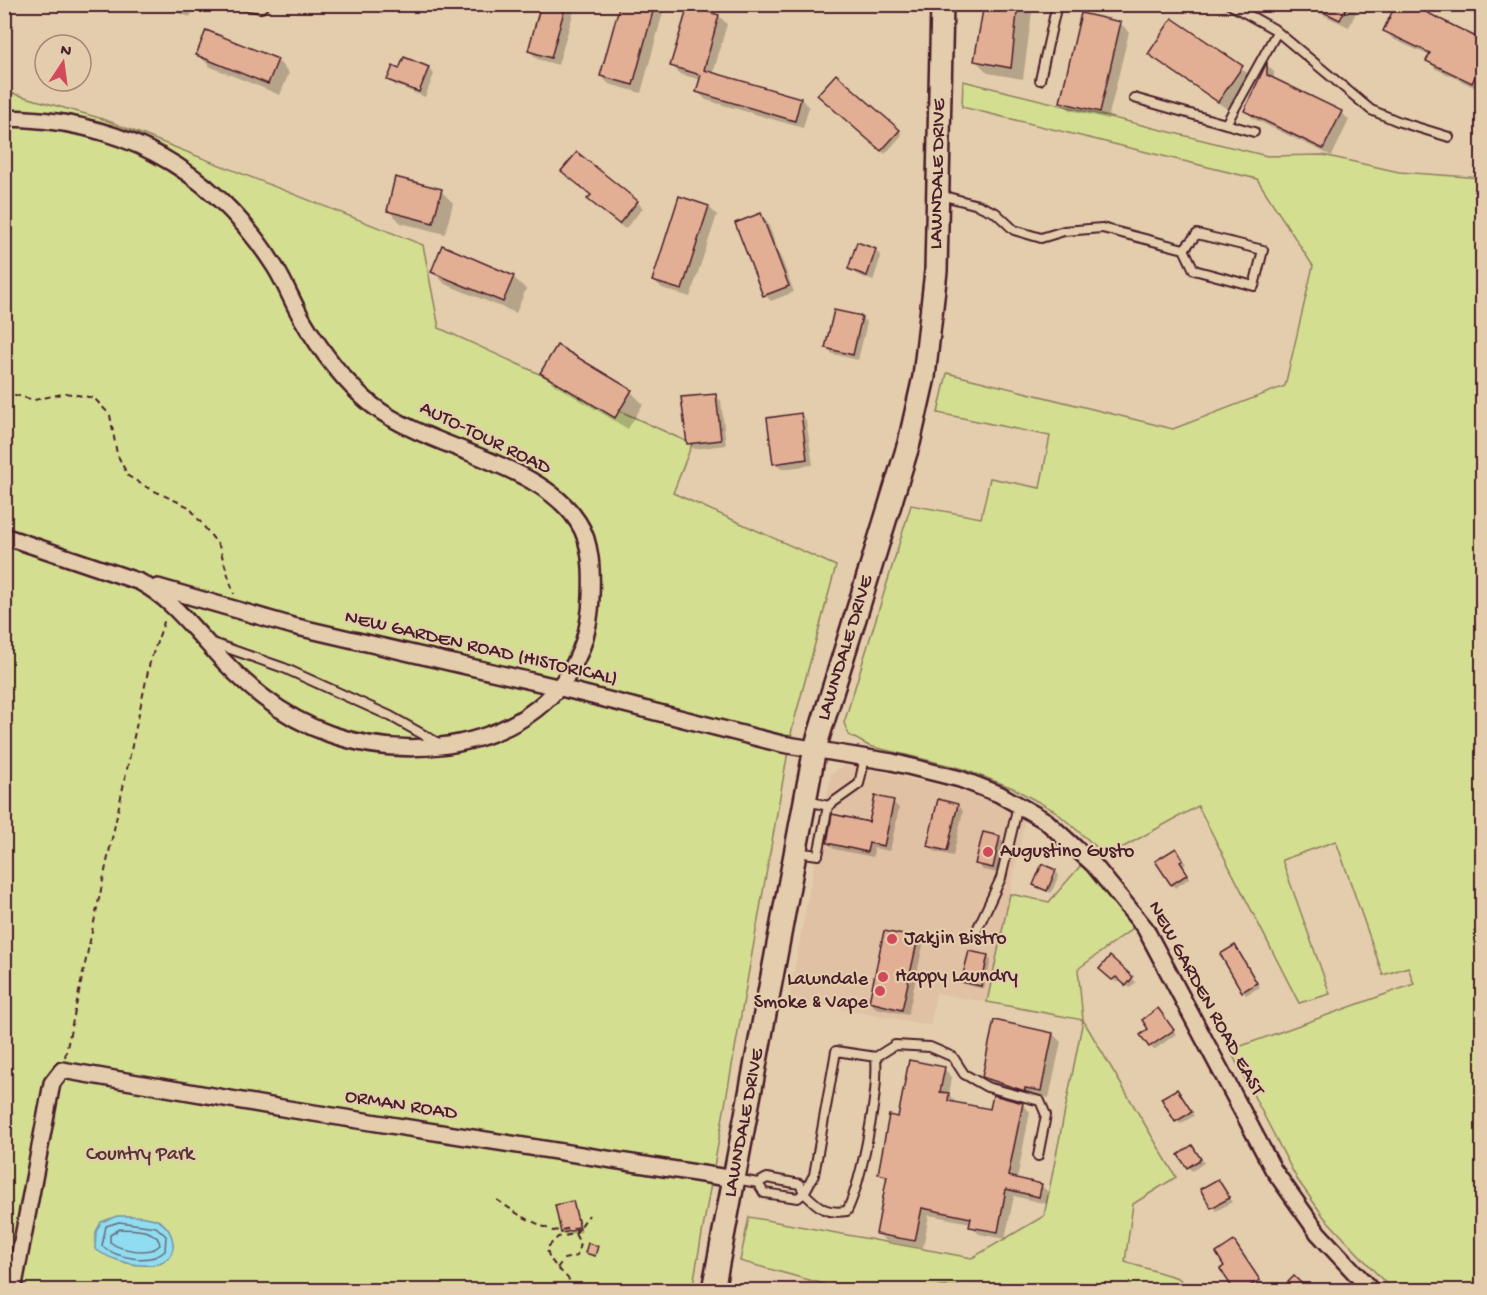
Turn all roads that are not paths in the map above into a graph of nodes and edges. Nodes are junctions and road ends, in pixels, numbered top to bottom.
1 (237, 4) edge
2 (266, 4) edge
3 (942, 4) edge
4 (1057, 4) edge
5 (1230, 4) edge
6 (1277, 32) junction
7 (1040, 80) dead end
8 (1134, 98) dead end
9 (4, 118) edge
10 (1226, 124) junction
11 (1254, 132) dead end
12 (1449, 137) dead end
13 (939, 195) junction
14 (1184, 249) junction
15 (4, 536) edge
16 (140, 582) junction
17 (203, 639) junction
18 (557, 687) junction
19 (444, 747) junction
20 (815, 748) junction
21 (865, 757) junction
22 (803, 800) junction
23 (1018, 805) junction
24 (828, 806) junction
25 (794, 851) junction
26 (975, 934) dead end
27 (876, 1057) junction
28 (1038, 1156) dead end
29 (734, 1179) junction
30 (758, 1183) junction
31 (804, 1193) junction
32 (13, 1290) edge
33 (713, 1290) edge
34 (1371, 1290) edge

1 - 2 lane
3 - 13 main road, LAWNDALE DRIVE
4 - 7 lane
5 - 6 lane
6 - 10 lane
6 - 12 lane
8 - 10 lane
9 - 18 street, AUTO-TOUR ROAD
10 - 11 lane
13 - 14 lane
13 - 20 main road, LAWNDALE DRIVE
14 - 14 lane
15 - 16 street, AUTO-TOUR ROAD
16 - 17 street, AUTO-TOUR ROAD
16 - 18 street, NEW GARDEN ROAD (HISTORICAL)
17 - 19 lane
17 - 19 street, AUTO-TOUR ROAD
18 - 19 street, AUTO-TOUR ROAD
18 - 20 street, NEW GARDEN ROAD (HISTORICAL)
20 - 21 street, NEW GARDEN ROAD EAST
20 - 22 main road, LAWNDALE DRIVE
21 - 23 street, NEW GARDEN ROAD EAST
21 - 24 lane
22 - 24 lane
22 - 25 main road, LAWNDALE DRIVE
23 - 26 lane
23 - 34 street, NEW GARDEN ROAD EAST
24 - 25 lane
25 - 29 main road, LAWNDALE DRIVE
27 - 28 lane
27 - 31 lane
27 - 31 lane
29 - 30 lane
29 - 32 street, ORMAN ROAD
29 - 33 main road, LAWNDALE DRIVE
30 - 31 lane
30 - 31 lane

